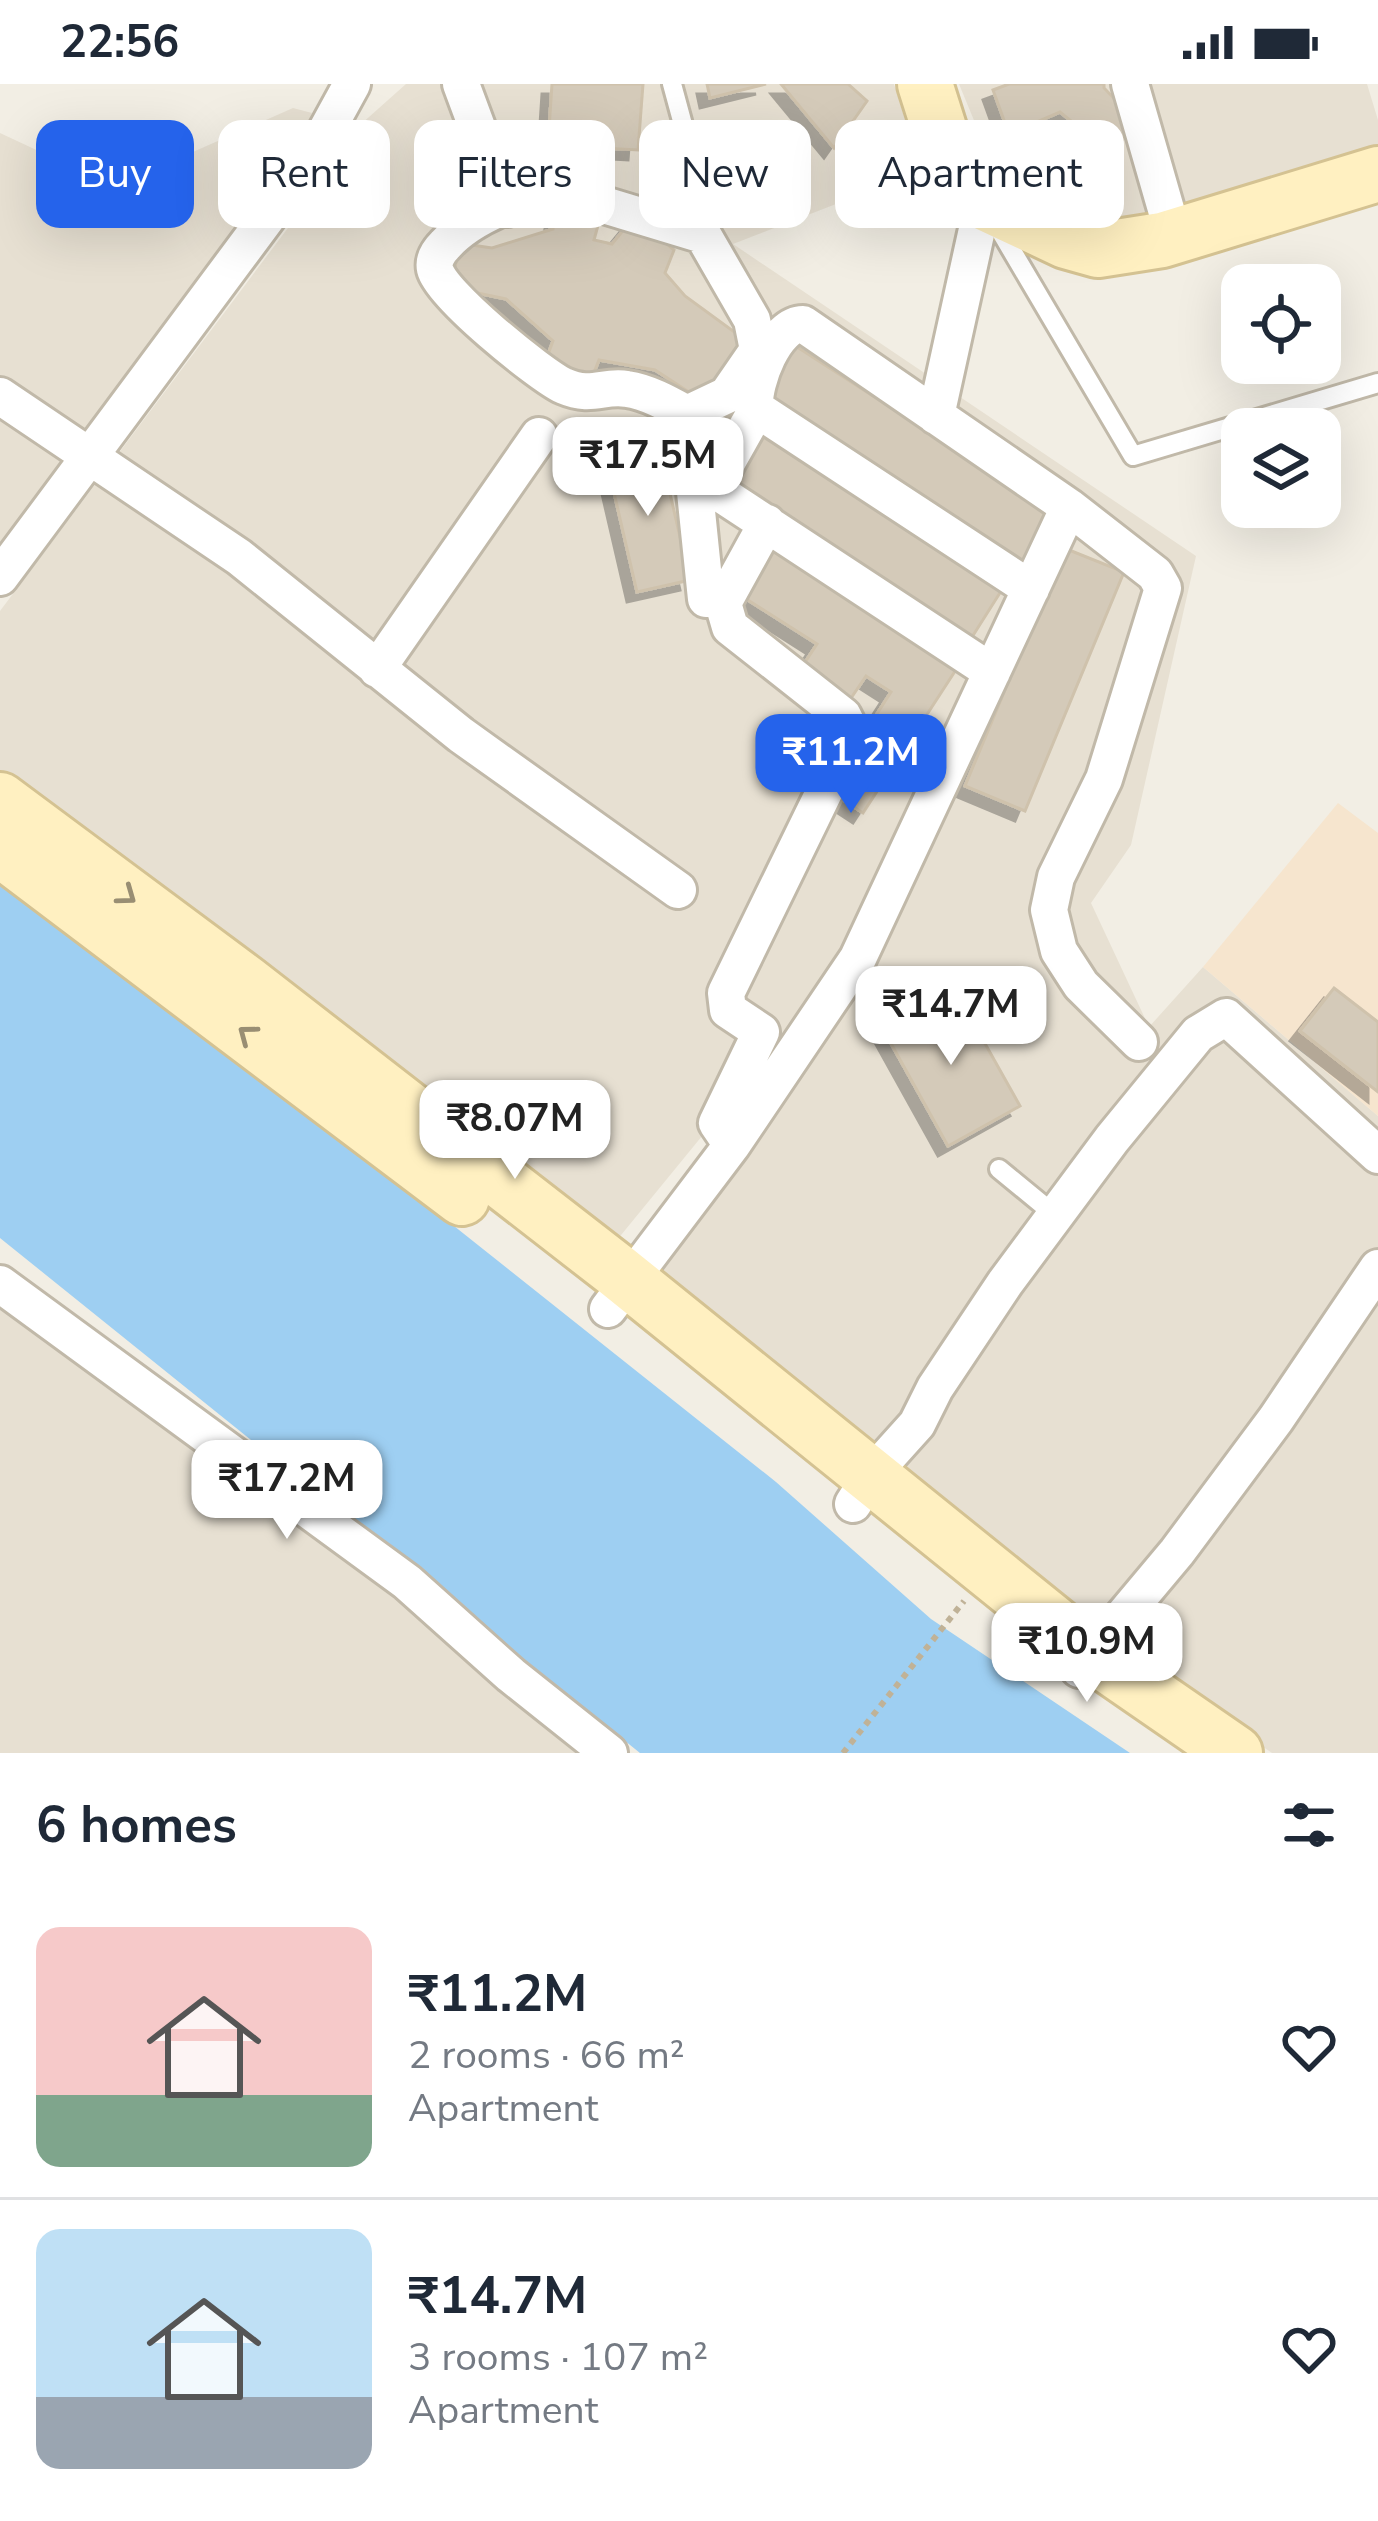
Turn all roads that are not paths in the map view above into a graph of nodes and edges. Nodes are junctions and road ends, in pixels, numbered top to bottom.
1 (352, 84) edge
2 (461, 84) edge
3 (672, 84) edge
4 (925, 84) edge
5 (1130, 84) edge
6 (474, 120) edge
7 (682, 120) edge
8 (936, 120) edge
9 (1378, 174) edge
10 (615, 209) edge
11 (461, 228) edge
12 (977, 228) edge
13 (998, 228) edge
14 (1038, 228) edge
15 (1174, 236) junction
16 (1378, 383) edge
17 (0, 396) edge
18 (757, 409) junction
19 (687, 414) junction
20 (936, 416) junction
21 (538, 436) dead end
22 (89, 453) junction
23 (1069, 507) junction
24 (767, 524) junction
25 (0, 577) edge
26 (1031, 589) junction
27 (706, 599) dead end
28 (377, 668) junction
29 (992, 672) junction
30 (0, 800) edge
31 (22, 849) edge
32 (678, 890) dead end
33 (761, 1032) junction
34 (1138, 1042) dead end
35 (794, 1052) junction
36 (732, 1145) junction
37 (1378, 1155) edge
38 (998, 1169) dead end
39 (1055, 1215) junction
40 (1378, 1268) edge
41 (0, 1284) edge
42 (619, 1296) junction
43 (862, 1489) junction
44 (1085, 1663) junction
45 (1210, 1749) edge
46 (609, 1753) edge

1 - 22 street
2 - 6 street
3 - 7 lane
4 - 8 street
5 - 15 street
9 - 15 street
10 - 19 street
11 - 19 street
12 - 20 street
13 - 16 lane
14 - 15 street
17 - 22 street
18 - 20 street
18 - 24 street
18 - 26 street
19 - 27 street
20 - 23 street
21 - 28 street
22 - 25 street
22 - 28 street
23 - 26 street
23 - 34 street
24 - 29 street
24 - 33 street
26 - 29 street
28 - 32 street
29 - 35 street
30 - 31 street
31 - 42 street
33 - 35 street
33 - 36 street
35 - 36 street
36 - 42 street
37 - 39 street
38 - 39 lane
39 - 43 street
40 - 44 street
41 - 46 street
42 - 43 street
43 - 44 street
44 - 45 street

